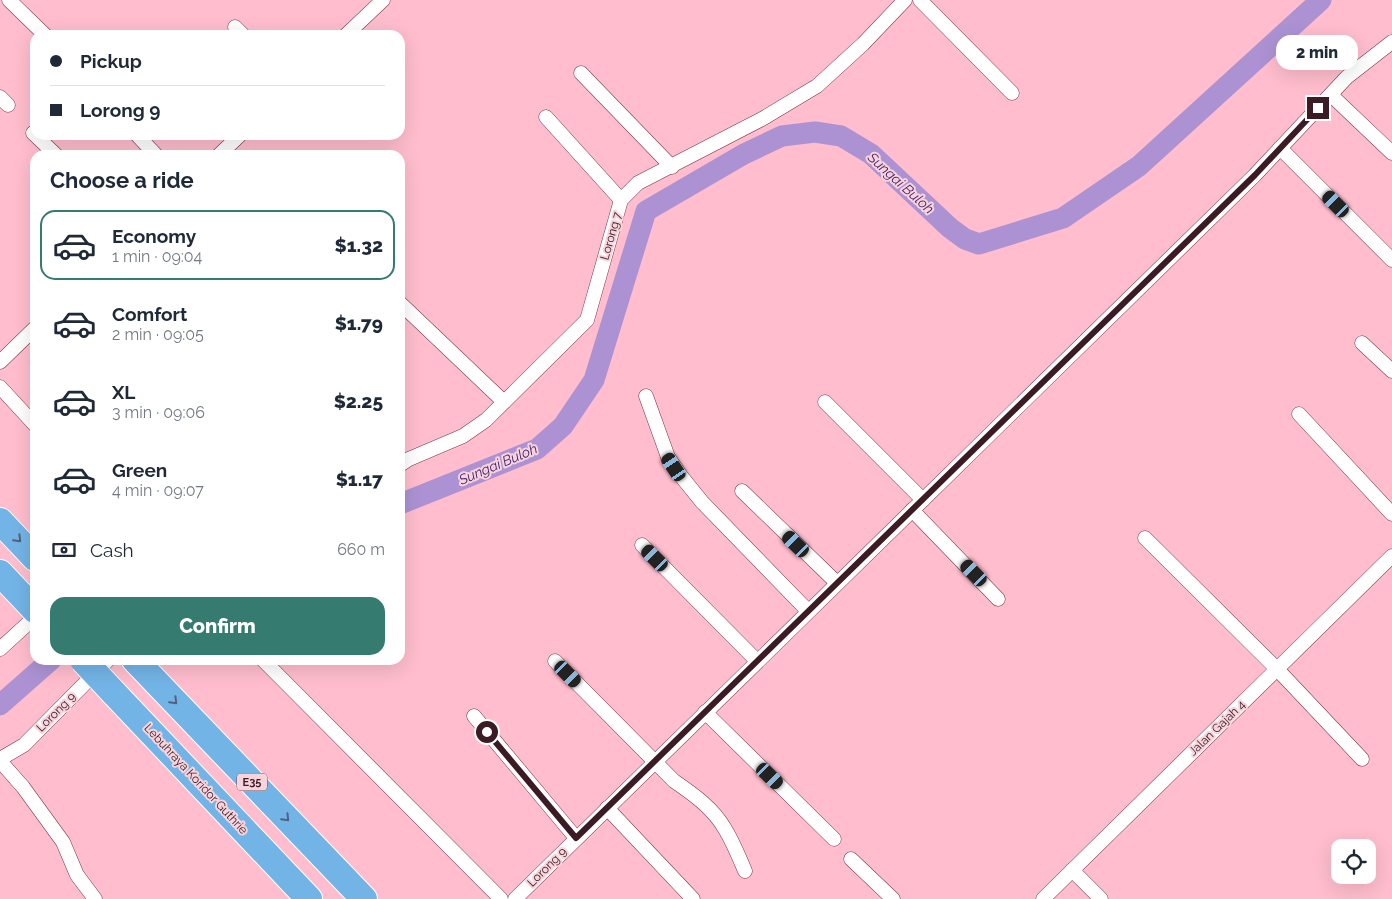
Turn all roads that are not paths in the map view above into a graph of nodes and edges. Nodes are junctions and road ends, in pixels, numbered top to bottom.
1 (9, 0) edge
2 (383, 0) edge
3 (905, 0) edge
4 (920, 0) edge
5 (40, 30) edge
6 (351, 30) edge
7 (1390, 46) edge
8 (581, 73) dead end
9 (1012, 93) dead end
10 (1331, 95) junction
11 (546, 117) dead end
12 (40, 140) edge
13 (142, 140) edge
14 (235, 140) edge
15 (1280, 148) junction
16 (51, 150) edge
17 (151, 150) edge
18 (224, 150) edge
19 (1392, 153) edge
20 (672, 167) junction
21 (621, 200) junction
22 (1392, 260) edge
23 (405, 308) edge
24 (30, 333) edge
25 (1362, 342) dead end
26 (0, 362) edge
27 (1392, 371) edge
28 (0, 387) edge
29 (646, 396) dead end
30 (504, 402) junction
31 (825, 402) dead end
32 (1299, 414) dead end
33 (30, 420) edge
34 (405, 462) edge
35 (742, 491) dead end
36 (922, 500) junction
37 (912, 510) junction
38 (1392, 514) edge
39 (0, 521) edge
40 (1145, 538) dead end
41 (642, 545) dead end
42 (30, 553) edge
43 (1392, 556) edge
44 (0, 573) edge
45 (837, 583) junction
46 (998, 599) dead end
47 (28, 602) edge
48 (808, 611) junction
49 (30, 622) edge
50 (0, 649) edge
51 (555, 661) dead end
52 (757, 661) junction
53 (88, 665) edge
54 (103, 665) edge
55 (139, 665) edge
56 (268, 665) edge
57 (1277, 669) junction
58 (705, 712) junction
59 (474, 716) dead end
60 (1362, 759) dead end
61 (0, 760) edge
62 (655, 761) junction
63 (607, 808) junction
64 (576, 838) junction
65 (834, 839) dead end
66 (851, 859) dead end
67 (1072, 870) junction
68 (745, 871) dead end
69 (518, 898) edge
70 (95, 899) edge
71 (309, 899) edge
72 (364, 899) edge
73 (501, 899) edge
74 (692, 899) edge
75 (893, 899) edge
76 (1043, 899) edge
77 (1100, 899) edge

1 - 5 street
2 - 6 street
3 - 20 street, Lorong 7
4 - 9 street
7 - 10 street, Lorong 9
8 - 20 street
10 - 15 street, Lorong 9
10 - 19 street
11 - 21 street
12 - 16 street
13 - 17 street
14 - 18 street
15 - 22 street
15 - 36 street, Lorong 9
20 - 21 street, Lorong 7
21 - 30 street, Lorong 7
23 - 30 street
24 - 26 street
25 - 27 street
28 - 33 street
29 - 48 street
30 - 34 street, Lorong 7
31 - 36 street
32 - 38 street
35 - 45 street
36 - 37 street, Lorong 9
37 - 45 street, Lorong 9
37 - 46 street
39 -> 42 highway
40 - 57 street
41 - 52 street
43 - 57 street, Jalan Gajah 4
44 - 47 highway
45 - 48 street, Lorong 9
48 - 52 street, Lorong 9
49 - 50 street
51 - 62 street
52 - 58 street, Lorong 9
53 - 71 highway, Lebuhraya Koridor Guthrie, bridge
54 - 61 street, Lorong 9
55 -> 72 highway, E35
56 - 73 street
57 - 60 street
57 - 67 street, Jalan Gajah 4
58 - 62 street, Lorong 9
58 - 65 street
59 - 64 street
61 - 70 street
62 - 63 street, Lorong 9
62 - 68 street
63 - 64 street, Lorong 9
63 - 74 street
64 - 69 street, Lorong 9
66 - 75 street
67 - 76 street, Jalan Gajah 4
67 - 77 street

